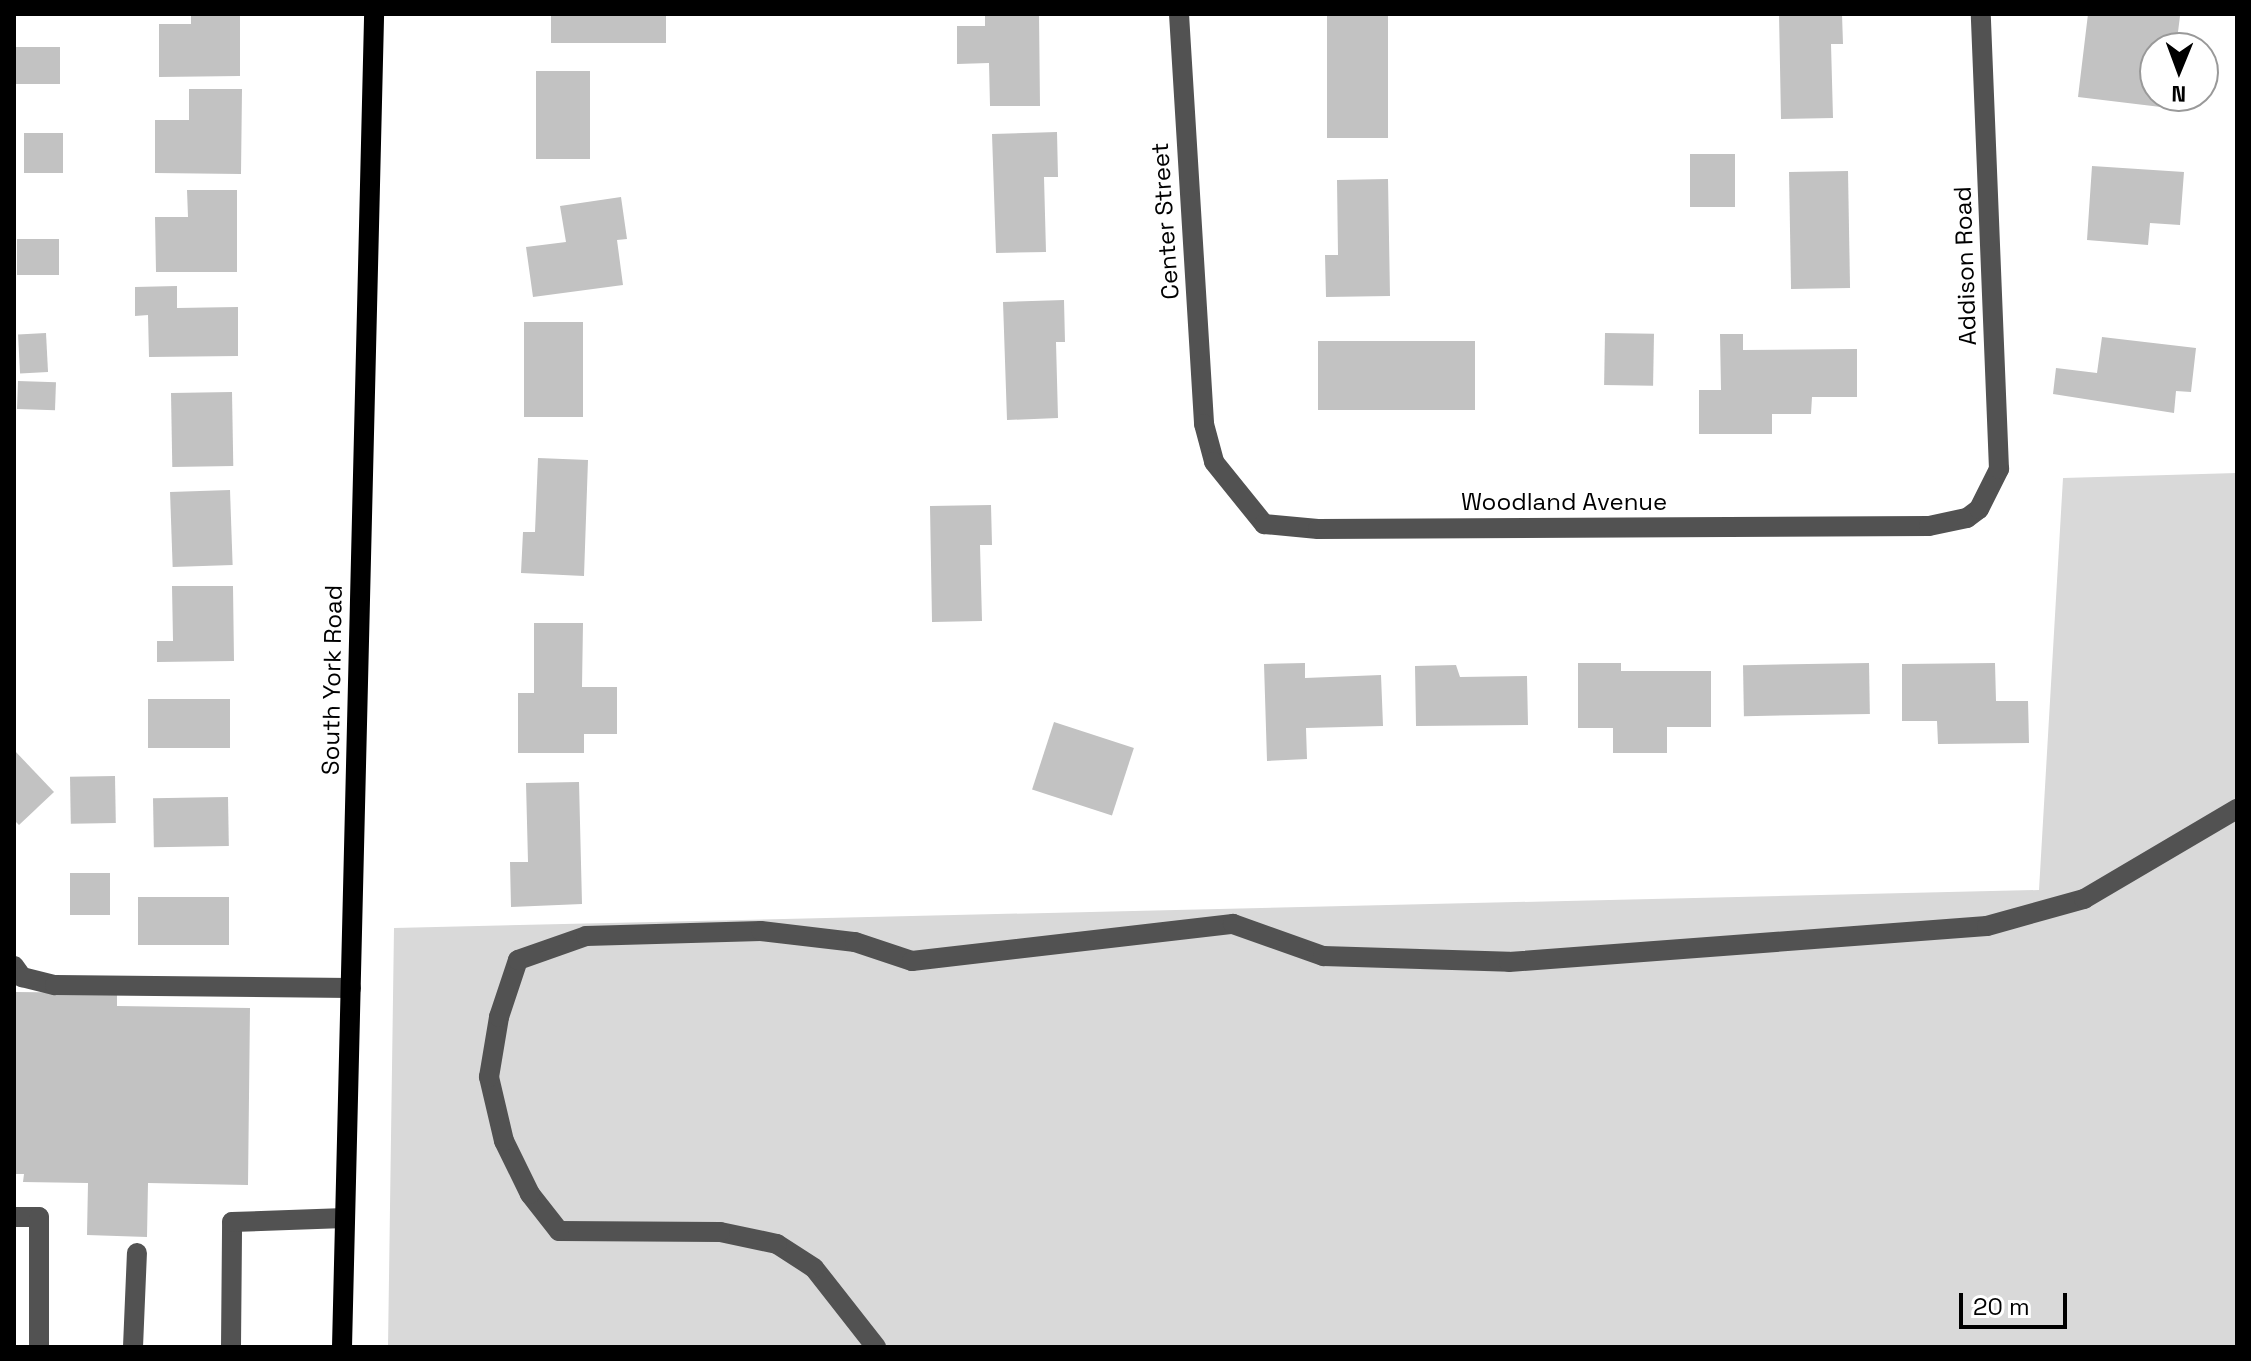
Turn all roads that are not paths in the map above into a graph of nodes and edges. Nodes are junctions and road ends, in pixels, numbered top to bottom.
1 (374, 14) edge
2 (1179, 14) edge
3 (1981, 14) edge
4 (1204, 424) joint
5 (1979, 509) joint
6 (2237, 809) edge
7 (14, 966) edge
8 (351, 988) junction
9 (14, 1217) edge
10 (345, 1218) junction
11 (137, 1253) dead end
12 (39, 1347) edge
13 (133, 1347) edge
14 (231, 1347) edge
15 (342, 1347) edge
16 (876, 1347) edge

1 - 8 main road, South York Road
2 - 4 street, Center Street
3 - 5 street, Addison Road
4 - 5 street, Woodland Avenue
6 - 16 street
7 - 8 street
8 - 10 main road, South York Road
9 - 12 street
10 - 14 street
10 - 15 main road, South York Road
11 - 13 street

